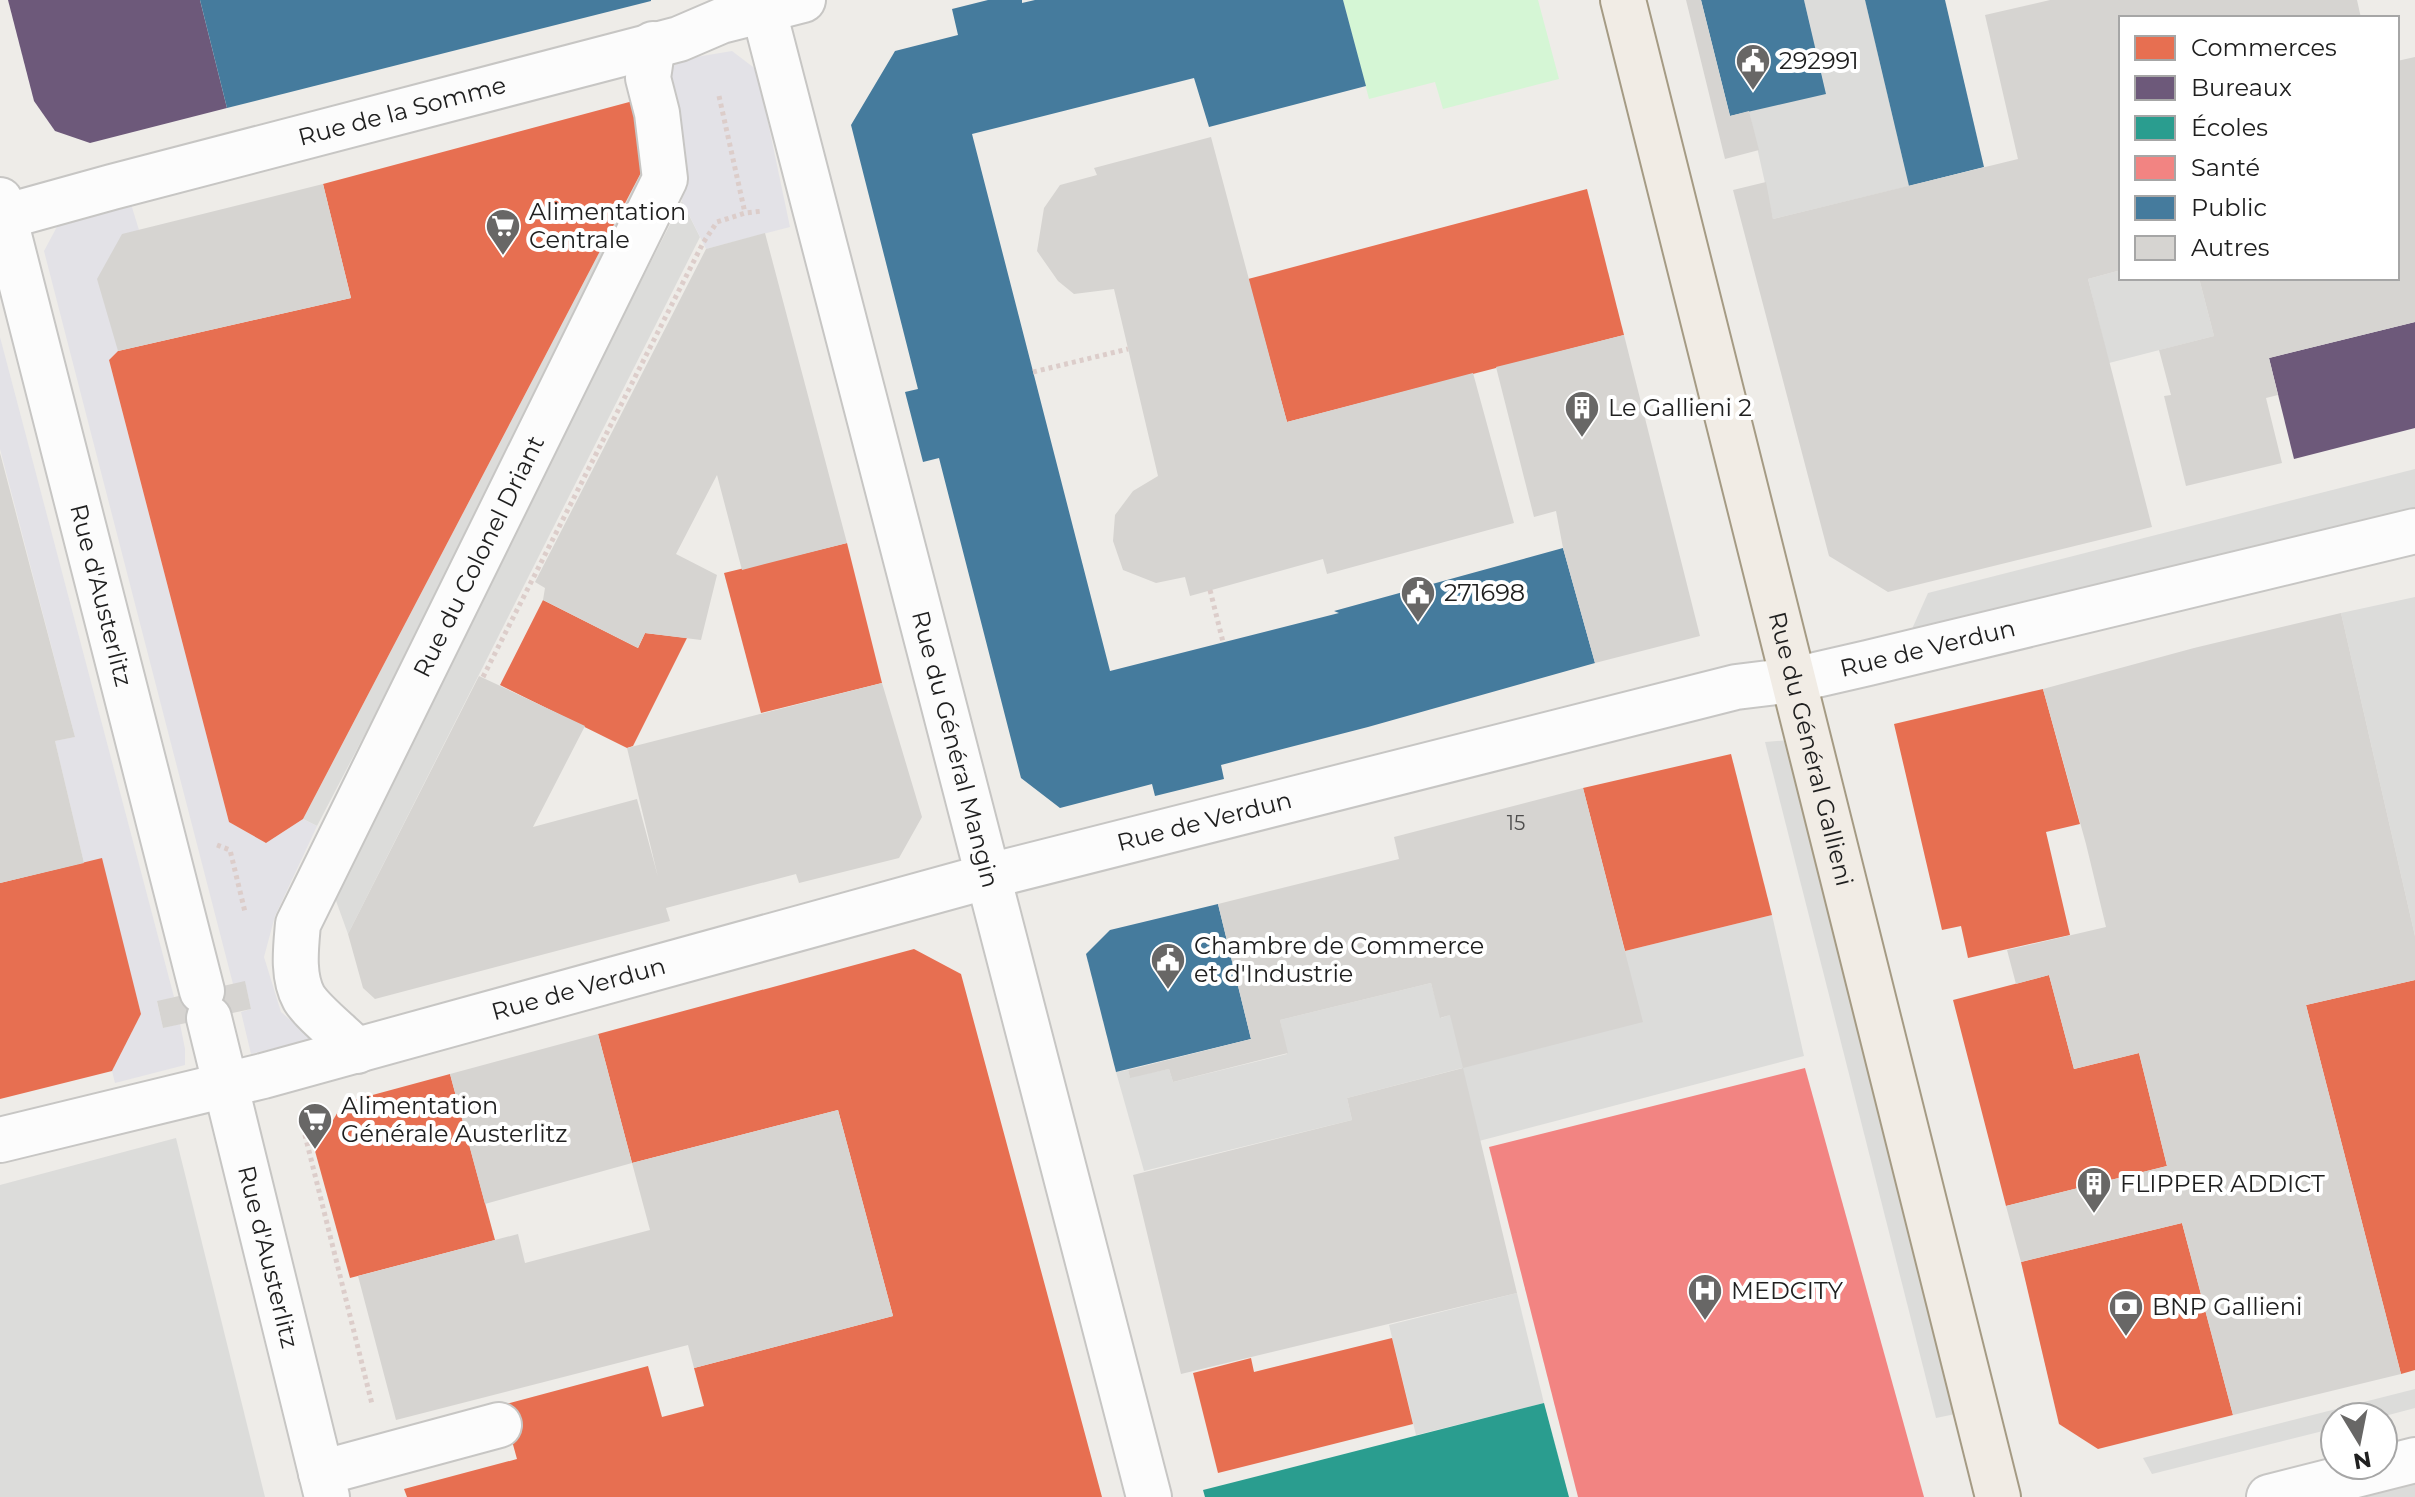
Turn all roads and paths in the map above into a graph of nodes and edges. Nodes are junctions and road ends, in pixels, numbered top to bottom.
1 (1623, 0) edge
2 (776, 4) edge
3 (653, 44) junction
4 (733, 92) dead end
5 (719, 96) junction
6 (705, 100) dead end
7 (769, 210) dead end
8 (1, 212) edge
9 (745, 213) junction
10 (1128, 349) dead end
11 (1033, 372) dead end
12 (2415, 531) edge
13 (1210, 590) dead end
14 (1223, 642) dead end
15 (483, 677) dead end
16 (1794, 680) junction
17 (989, 876) junction
18 (357, 1051) junction
19 (224, 1084) junction
20 (298, 1108) dead end
21 (0, 1140) edge
22 (499, 1425) dead end
23 (384, 1455) junction
24 (2415, 1460) edge
25 (324, 1485) edge
26 (1149, 1497) edge
27 (1998, 1497) edge
28 (2269, 1497) edge

1 - 16 main road, Rue du Général Gallieni
2 - 3 street, Rue de la Somme
2 - 17 street, Rue du Général Mangin
3 - 8 street, Rue de la Somme
3 - 18 street, Rue du Colonel Driant
4 - 5 path
5 - 6 path
5 - 9 path
7 - 9 path
8 - 19 street, Rue d'Austerlitz
9 - 15 path
10 - 11 path
12 - 16 street, Rue de Verdun
13 - 14 path
16 - 17 street, Rue de Verdun
16 - 27 main road, Rue du Général Gallieni
17 - 18 street, Rue de Verdun
17 - 26 street, Rue du Général Mangin
18 - 19 street, Rue de Verdun
19 - 21 street, Rue de Verdun
19 - 25 street, Rue d'Austerlitz
20 - 23 path
22 - 23 street
23 - 25 street
24 - 28 street

